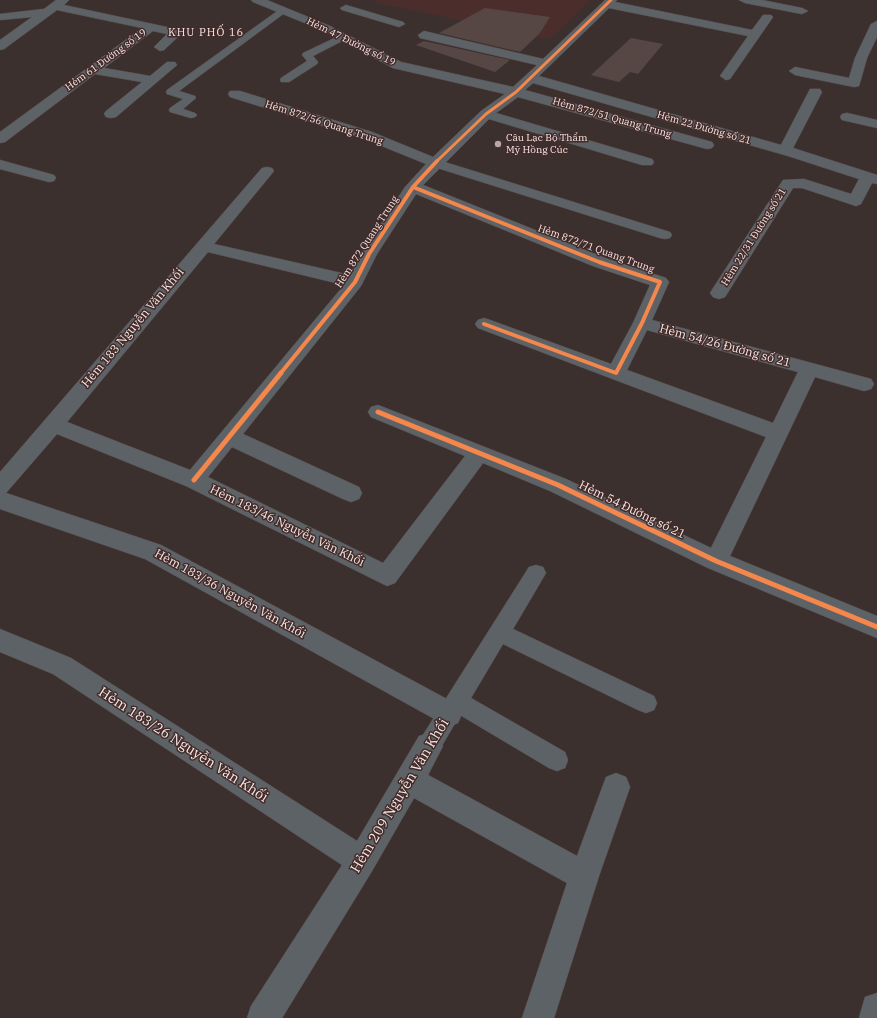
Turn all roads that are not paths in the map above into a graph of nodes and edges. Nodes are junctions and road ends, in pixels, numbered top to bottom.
1 (257, 0) edge
2 (745, 0) edge
3 (609, 2) edge
4 (55, 6) edge
5 (346, 8) dead end
6 (283, 10) junction
7 (802, 11) dead end
8 (0, 17) edge
9 (767, 17) dead end
10 (877, 24) edge
11 (151, 27) junction
12 (386, 32) dead end
13 (755, 34) junction
14 (424, 35) dead end
15 (343, 37) junction
16 (373, 39) dead end
17 (0, 46) edge
18 (360, 46) junction
19 (160, 47) dead end
20 (545, 63) junction
21 (170, 65) dead end
22 (92, 70) junction
23 (795, 71) dead end
24 (726, 76) dead end
25 (531, 78) junction
26 (152, 80) junction
27 (285, 80) dead end
28 (516, 92) junction
29 (815, 92) dead end
30 (234, 94) dead end
31 (111, 114) dead end
32 (486, 114) junction
33 (190, 115) dead end
34 (847, 117) dead end
35 (877, 124) edge
36 (0, 139) edge
37 (707, 145) dead end
38 (785, 150) junction
39 (647, 162) dead end
40 (435, 163) junction
41 (0, 164) edge
42 (267, 171) dead end
43 (49, 178) dead end
44 (872, 179) edge
45 (413, 187) junction
46 (665, 235) dead end
47 (203, 246) junction
48 (355, 282) junction
49 (719, 293) dead end
50 (642, 323) junction
51 (484, 324) dead end
52 (809, 369) junction
53 (616, 373) junction
54 (864, 384) dead end
55 (378, 412) dead end
56 (52, 424) junction
57 (778, 433) junction
58 (229, 437) junction
59 (479, 453) junction
60 (194, 480) junction
61 (0, 487) edge
62 (351, 493) dead end
63 (0, 500) edge
64 (716, 561) junction
65 (536, 573) dead end
66 (877, 627) edge
67 (500, 632) junction
68 (0, 640) edge
69 (646, 703) dead end
70 (452, 707) junction
71 (429, 746) joint
72 (557, 760) dead end
73 (409, 780) junction
74 (616, 787) dead end
75 (362, 861) junction
76 (584, 876) junction
77 (877, 1009) edge
78 (263, 1018) edge
79 (538, 1018) edge
80 (875, 1018) edge

1 - 6 street, Hẻm 47 Đường số 19
2 - 7 street
3 - 13 street
3 - 20 street, Hẻm 872 Quang Trung
4 - 8 street, Hẻm 61 Đường số 19
4 - 11 street, Hẻm 61 Đường số 19
4 - 17 street
5 - 12 street
6 - 15 street, Hẻm 47 Đường số 19
6 - 33 lane
9 - 13 street
10 - 23 street
11 - 19 street
11 - 22 street, Hẻm 61 Đường số 19
13 - 24 street
14 - 20 street
15 - 18 street, Hẻm 47 Đường số 19
15 - 27 lane
16 - 18 street
18 - 28 street, Hẻm 47 Đường số 19
20 - 25 street, Hẻm 872 Quang Trung
21 - 26 street
22 - 26 street
22 - 36 street, Hẻm 61 Đường số 19
25 - 28 street, Hẻm 872 Quang Trung
25 - 38 street, Hẻm 22 Đường số 21
26 - 31 street
28 - 32 street, Hẻm 872 Quang Trung
28 - 37 street, Hẻm 872/51 Quang Trung
29 - 38 street
30 - 40 street, Hẻm 872/56 Quang Trung
32 - 39 street
32 - 40 street, Hẻm 872 Quang Trung
34 - 35 street
38 - 44 street, Hẻm 22 Đường số 21
40 - 45 street, Hẻm 872 Quang Trung
40 - 46 lane
41 - 43 street
42 - 47 street, Hẻm 183 Nguyễn Văn Khối
44 - 49 street, Hẻm 22/31 Đường số 21
45 - 48 street, Hẻm 872 Quang Trung
45 - 50 street, Hẻm 872/71 Quang Trung
47 - 48 street
47 - 56 street, Hẻm 183 Nguyễn Văn Khối
48 - 58 street, Hẻm 872 Quang Trung
50 - 52 street, Hẻm 54/26 Đường số 21
50 - 53 street, Hẻm 872/71 Quang Trung
51 - 53 street
52 - 54 street, Hẻm 54/26 Đường số 21
52 - 57 street, Hẻm 54/26 Đường số 21
53 - 57 street
55 - 59 street, Hẻm 54 Đường số 21
56 - 60 street, Hẻm 183/46 Nguyễn Văn Khối
56 - 61 street, Hẻm 183 Nguyễn Văn Khối
57 - 64 street, Hẻm 54/26 Đường số 21
58 - 60 street, Hẻm 872 Quang Trung
58 - 62 street
59 - 60 street, Hẻm 183/46 Nguyễn Văn Khối
59 - 64 street, Hẻm 54 Đường số 21
63 - 70 street, Hẻm 183/36 Nguyễn Văn Khối
64 - 66 street, Hẻm 54 Đường số 21
65 - 67 lane, Hẻm 209 Nguyễn Văn Khối
67 - 69 lane
67 - 70 lane, Hẻm 209 Nguyễn Văn Khối
68 - 75 street, Hẻm 183/26 Nguyễn Văn Khối
70 - 71 lane, Hẻm 209 Nguyễn Văn Khối
70 - 72 lane
71 - 73 street, Hẻm 209 Nguyễn Văn Khối
73 - 75 street, Hẻm 209 Nguyễn Văn Khối
73 - 76 street
74 - 76 street
75 - 78 street, Hẻm 209 Nguyễn Văn Khối
76 - 79 street
77 - 80 street

